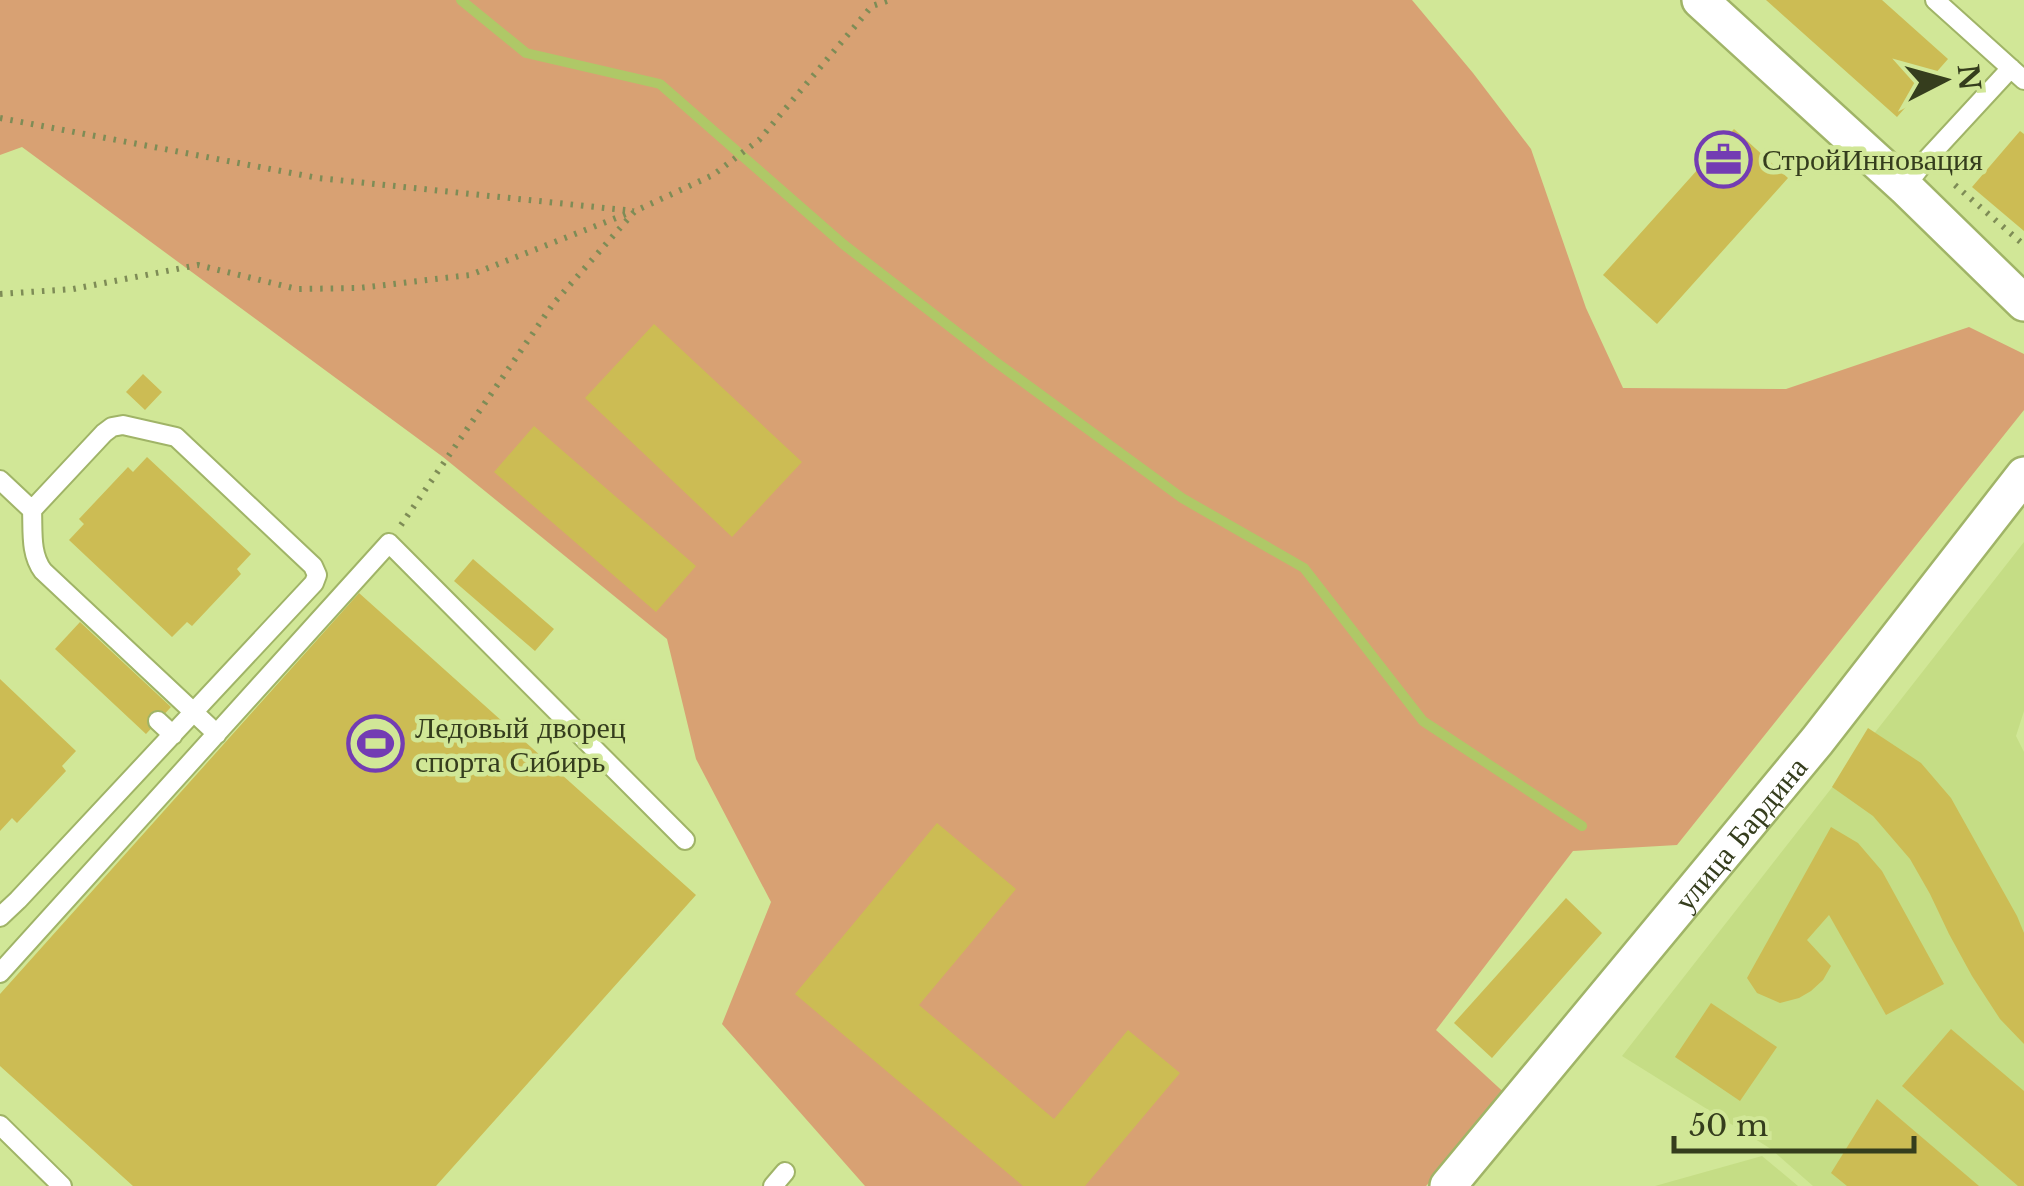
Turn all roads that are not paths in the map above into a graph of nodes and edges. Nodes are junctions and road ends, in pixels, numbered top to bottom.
1 (1700, 0) edge
2 (1947, 4) edge
3 (2017, 74) edge
4 (1905, 186) junction
5 (2024, 303) edge
6 (2024, 474) edge
7 (0, 480) edge
8 (32, 510) junction
9 (194, 712) junction
10 (158, 721) dead end
11 (173, 734) junction
12 (217, 734) junction
13 (685, 840) dead end
14 (0, 917) edge
15 (0, 974) edge
16 (0, 1124) edge
17 (62, 1186) edge
18 (1448, 1186) edge

1 - 4 street
2 - 3 lane
3 - 4 lane
4 - 5 street
6 - 18 street, улица Бардина
7 - 8 lane
8 - 9 lane
8 - 9 lane
9 - 11 lane
9 - 12 lane
10 - 11 lane
11 - 14 lane
12 - 13 lane
12 - 15 lane
16 - 17 lane

